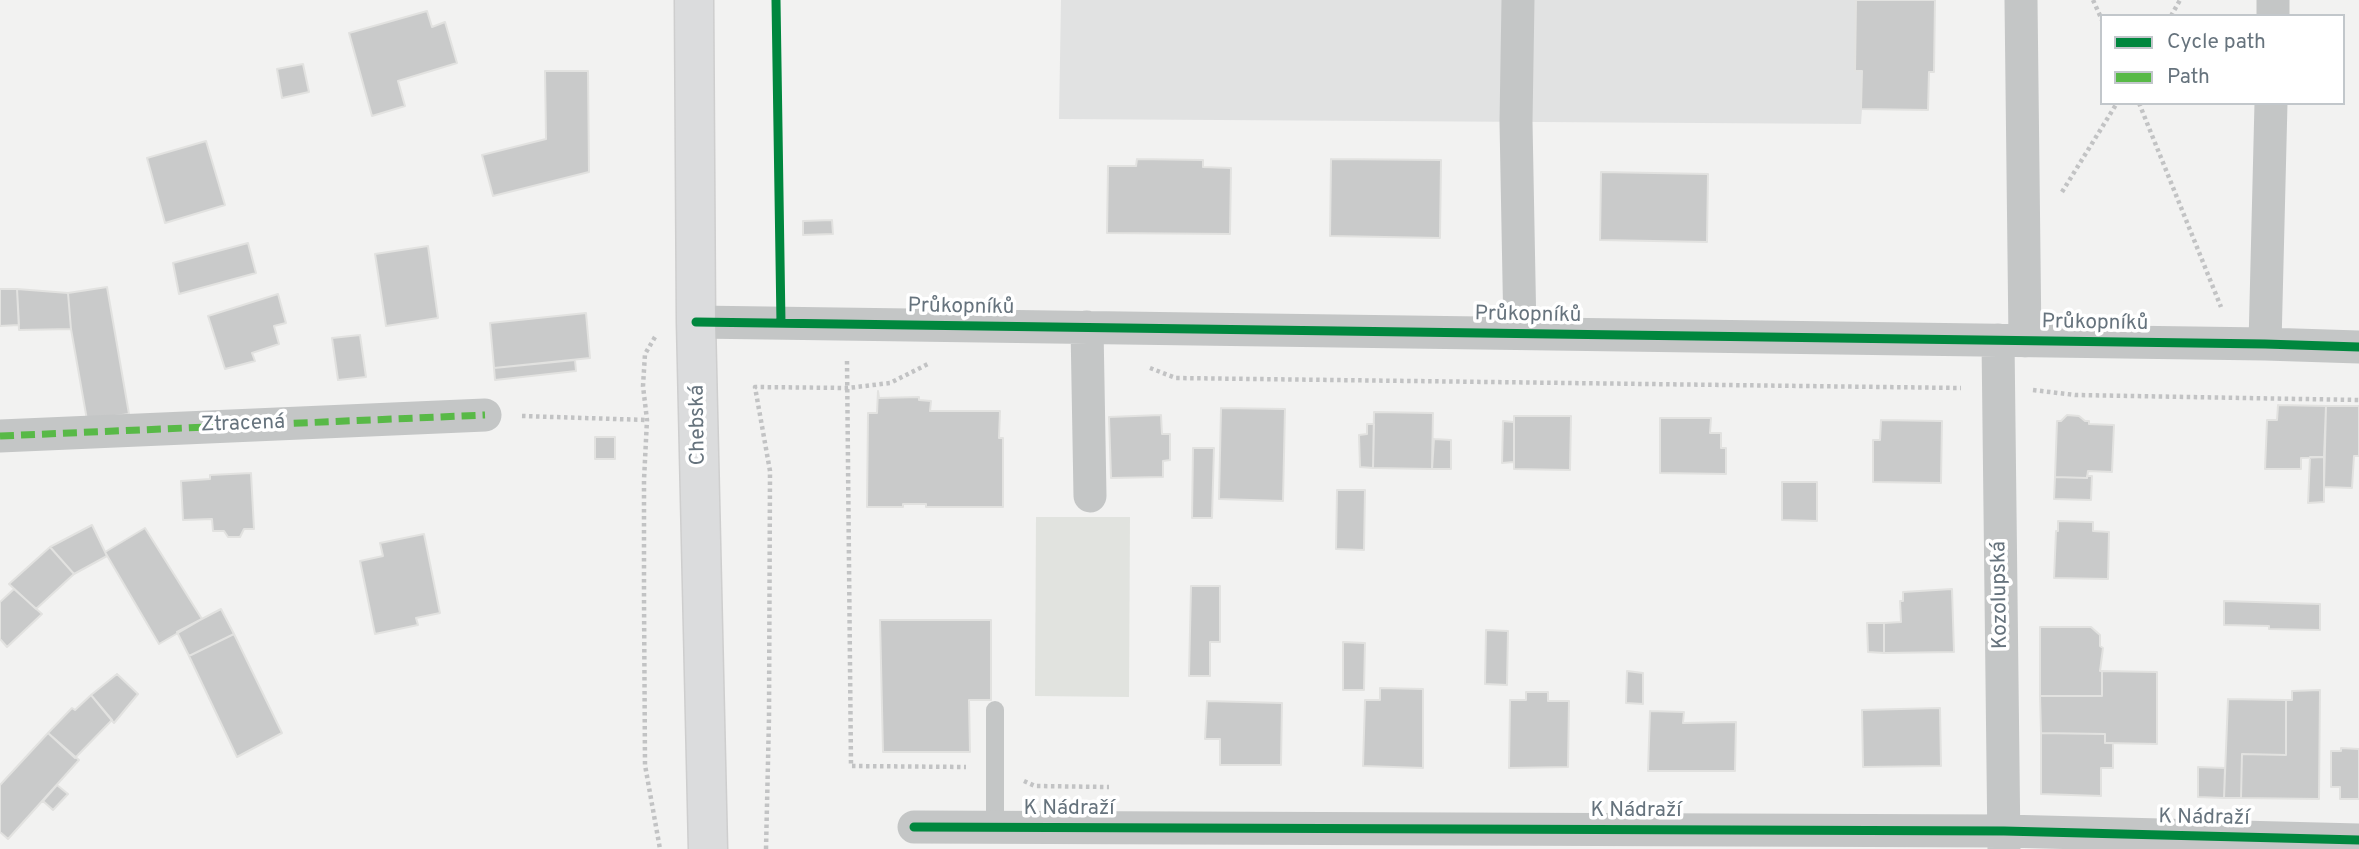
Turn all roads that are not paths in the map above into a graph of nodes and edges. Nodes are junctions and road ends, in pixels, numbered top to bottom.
1 (694, 0) edge
2 (1518, 0) edge
3 (2021, 0) edge
4 (2271, 105) edge
5 (696, 322) junction
6 (1520, 334) junction
7 (2012, 341) junction
8 (1088, 342) junction
9 (2250, 344) junction
10 (2359, 347) edge
11 (485, 415) road end
12 (0, 436) edge
13 (1090, 496) dead end
14 (995, 710) dead end
15 (914, 827) dead end
16 (995, 827) junction
17 (2004, 840) edge
18 (2359, 840) edge
19 (708, 849) edge

1 - 5 main road, Chebská
2 - 6 street, Průkopníků
3 - 7 street, Kozolupská
4 - 9 street
5 - 8 street, Průkopníků
5 - 19 main road, Chebská
6 - 7 street, Průkopníků
6 - 8 street, Průkopníků
7 - 9 street, Průkopníků
7 - 17 street, Kozolupská
8 - 13 street
9 - 10 street, Průkopníků
11 - 12 street, Ztracená
14 - 16 lane
15 - 16 street, K Nádraží
16 - 17 street, K Nádraží
17 - 18 street, K Nádraží

